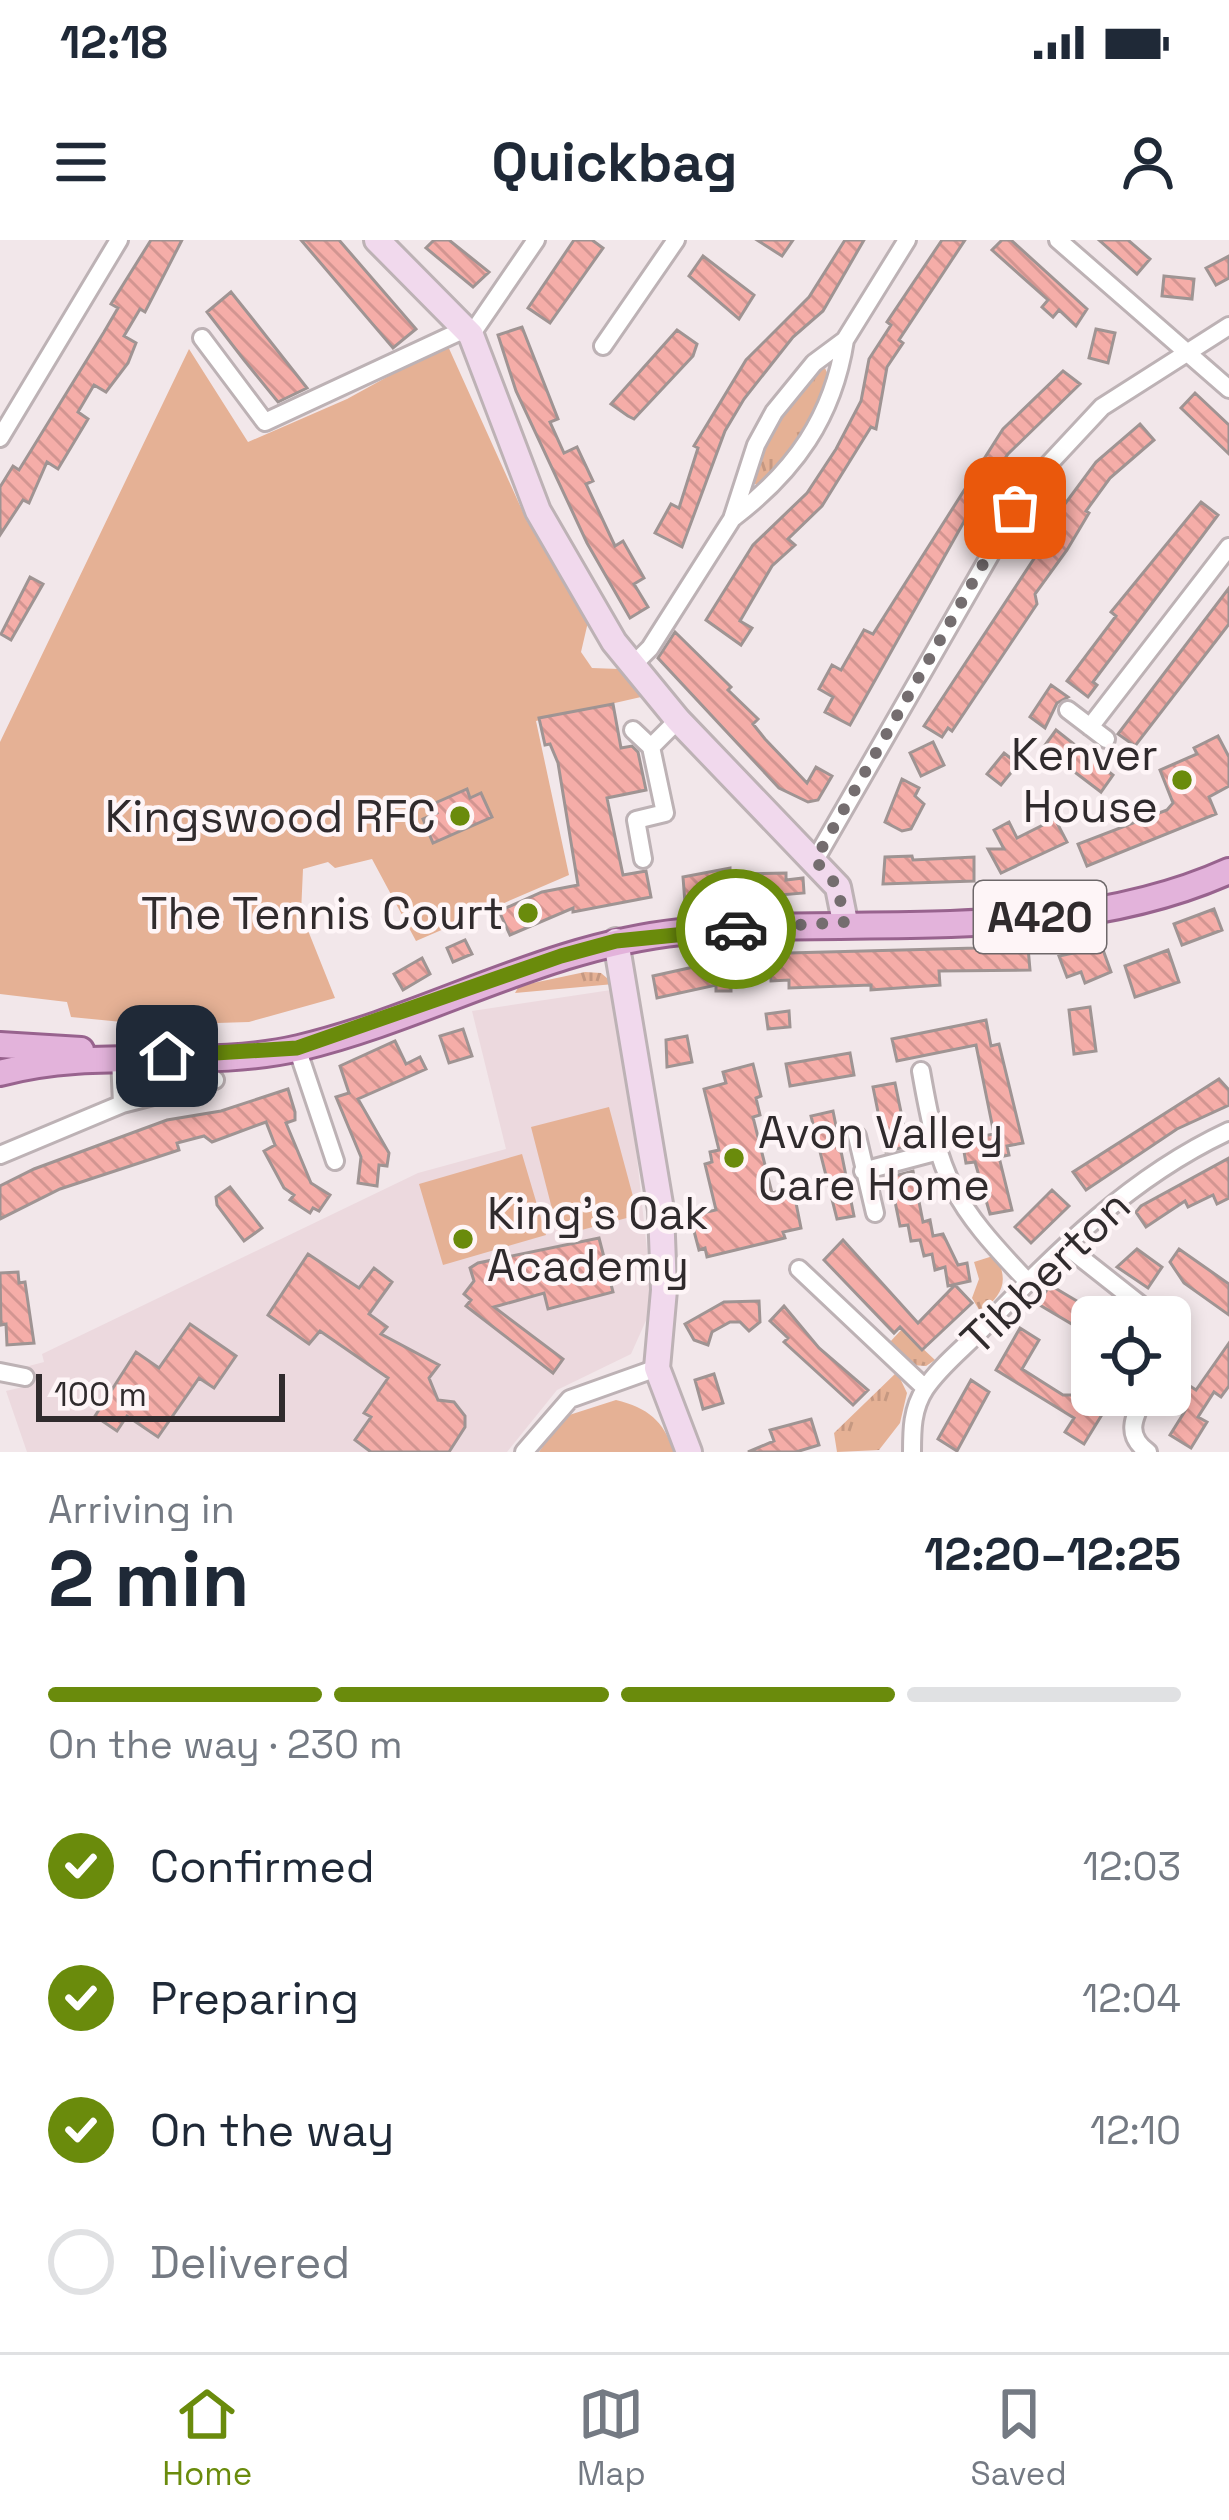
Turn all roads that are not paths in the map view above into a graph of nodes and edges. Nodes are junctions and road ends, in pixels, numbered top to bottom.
1 (119, 240) edge
2 (377, 240) edge
3 (536, 240) edge
4 (676, 240) edge
5 (908, 240) edge
6 (1058, 240) edge
7 (1229, 326) edge
8 (467, 332) junction
9 (202, 338) dead end
10 (845, 340) junction
11 (603, 346) dead end
12 (1187, 352) junction
13 (1229, 389) edge
14 (0, 438) edge
15 (732, 519) junction
16 (1229, 547) edge
17 (632, 666) junction
18 (1068, 710) dead end
19 (678, 720) junction
20 (633, 730) dead end
21 (651, 746) junction
22 (643, 860) dead end
23 (815, 860) junction
24 (1229, 871) edge
25 (844, 922) junction
26 (616, 941) junction
27 (0, 1045) edge
28 (297, 1048) junction
29 (120, 1057) junction
30 (921, 1071) dead end
31 (0, 1073) edge
32 (215, 1080) dead end
33 (122, 1104) junction
34 (1229, 1131) edge
35 (857, 1136) dead end
36 (935, 1152) junction
37 (0, 1155) edge
38 (335, 1161) dead end
39 (863, 1171) junction
40 (874, 1213) dead end
41 (1066, 1246) junction
42 (800, 1269) dead end
43 (1028, 1282) junction
44 (1129, 1296) edge
45 (657, 1368) junction
46 (0, 1372) edge
47 (25, 1377) dead end
48 (925, 1388) junction
49 (1134, 1416) edge
50 (524, 1452) edge
51 (689, 1452) edge
52 (912, 1452) edge
53 (1148, 1452) edge

1 - 14 street
2 - 8 street
3 - 8 street
4 - 11 street
5 - 10 street
6 - 12 street
7 - 12 street
8 - 9 street
8 - 17 street
10 - 15 street
10 - 15 street
12 - 13 street
12 - 23 street
15 - 17 street
16 - 18 street
17 - 19 street
19 - 21 street
19 - 23 street
20 - 21 street
21 - 22 street
23 - 25 street
24 - 25 main road, A420
25 - 26 main road, A420
26 - 28 main road, A420
26 - 45 street
27 - 29 main road, A420
28 - 29 main road, A420
28 - 38 street
29 - 31 main road, A420
29 - 33 street
30 - 36 street
32 - 33 street
33 - 37 street
34 - 41 street, Tibberton
35 - 39 street
36 - 39 street
36 - 43 street
39 - 40 street
41 - 43 street, Tibberton
41 - 44 street
42 - 48 street
43 - 48 street, Tibberton
45 - 50 street
45 - 51 street
46 - 47 street
48 - 52 street, Tibberton
49 - 53 street

